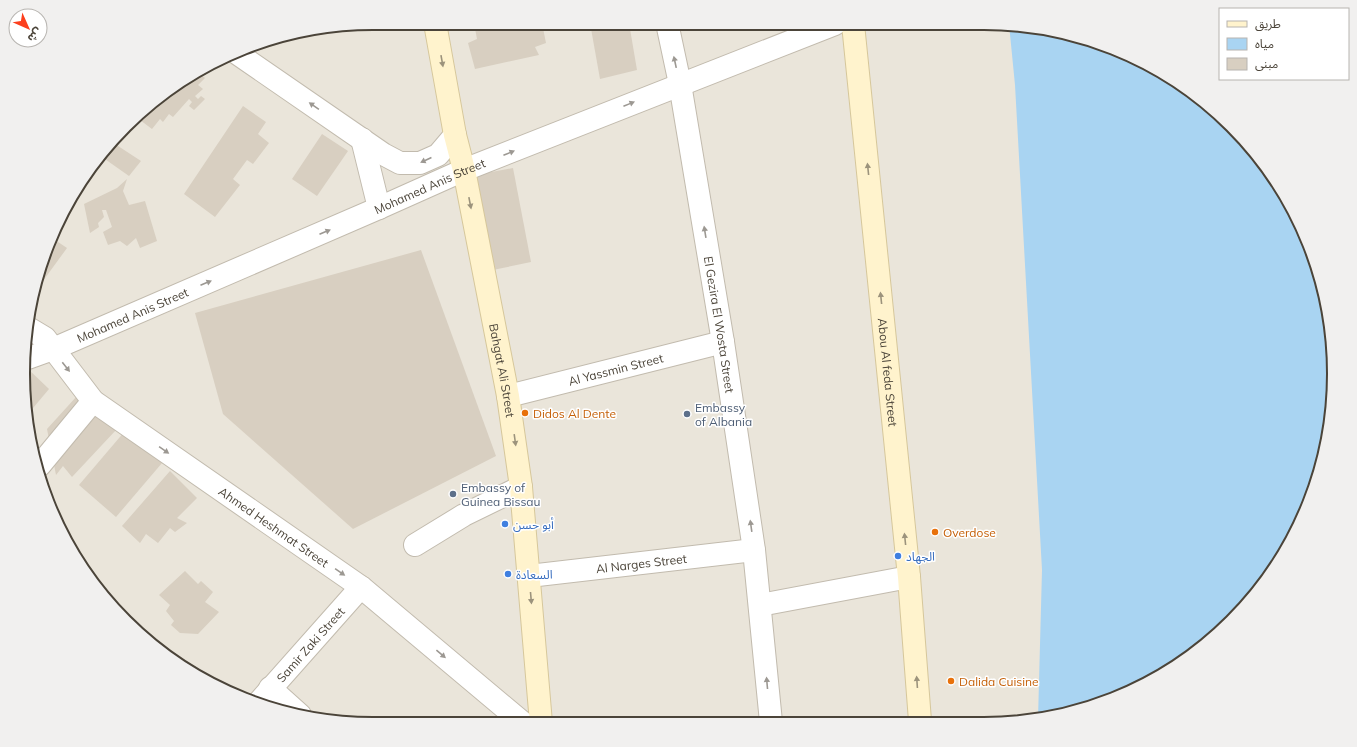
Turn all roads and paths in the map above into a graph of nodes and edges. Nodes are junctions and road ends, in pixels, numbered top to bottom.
1 (436, 30) edge
2 (668, 30) edge
3 (820, 30) edge
4 (854, 30) edge
5 (241, 56) edge
6 (680, 84) junction
7 (455, 135) junction
8 (362, 139) junction
9 (464, 170) junction
10 (379, 208) junction
11 (33, 330) edge
12 (723, 342) junction
13 (53, 349) junction
14 (31, 357) edge
15 (508, 396) junction
16 (93, 401) junction
17 (42, 462) edge
18 (522, 487) junction
19 (415, 545) dead end
20 (754, 550) junction
21 (529, 576) junction
22 (909, 577) junction
23 (361, 587) junction
24 (760, 605) junction
25 (264, 695) edge
26 (279, 703) edge
27 (516, 717) edge
28 (541, 717) edge
29 (771, 717) edge
30 (920, 717) edge

1 -> 7 street, Bahgat Ali Street
6 -> 2 street, El Gezira El Wosta Street
3 - 6 street, Mohamed Anis Street
22 -> 4 street, Abou Al feda Street
8 -> 5 street
9 -> 6 street, Mohamed Anis Street
12 -> 6 street, El Gezira El Wosta Street
7 -> 8 street
7 - 9 street, Bahgat Ali Street
8 - 10 street
9 - 10 street, Mohamed Anis Street
9 -> 15 street, Bahgat Ali Street
13 -> 10 street, Mohamed Anis Street
11 - 13 street, Ahmed Heshmat Street
12 - 15 street, Al Yassmin Street
20 -> 12 street, El Gezira El Wosta Street
13 - 14 street, Mohamed Anis Street
13 -> 16 street, Ahmed Heshmat Street
15 -> 18 street, Bahgat Ali Street
16 - 17 street
16 -> 23 street, Ahmed Heshmat Street
18 - 19 street
18 - 21 street, Bahgat Ali Street
20 - 21 street, Al Narges Street
20 - 24 street, El Gezira El Wosta Street
21 -> 28 street, Bahgat Ali Street
22 - 24 street
30 -> 22 street, Abou Al feda Street
23 - 25 street, Samir Zaki Street
23 -> 27 street, Ahmed Heshmat Street
29 -> 24 street, El Gezira El Wosta Street
25 - 26 street

